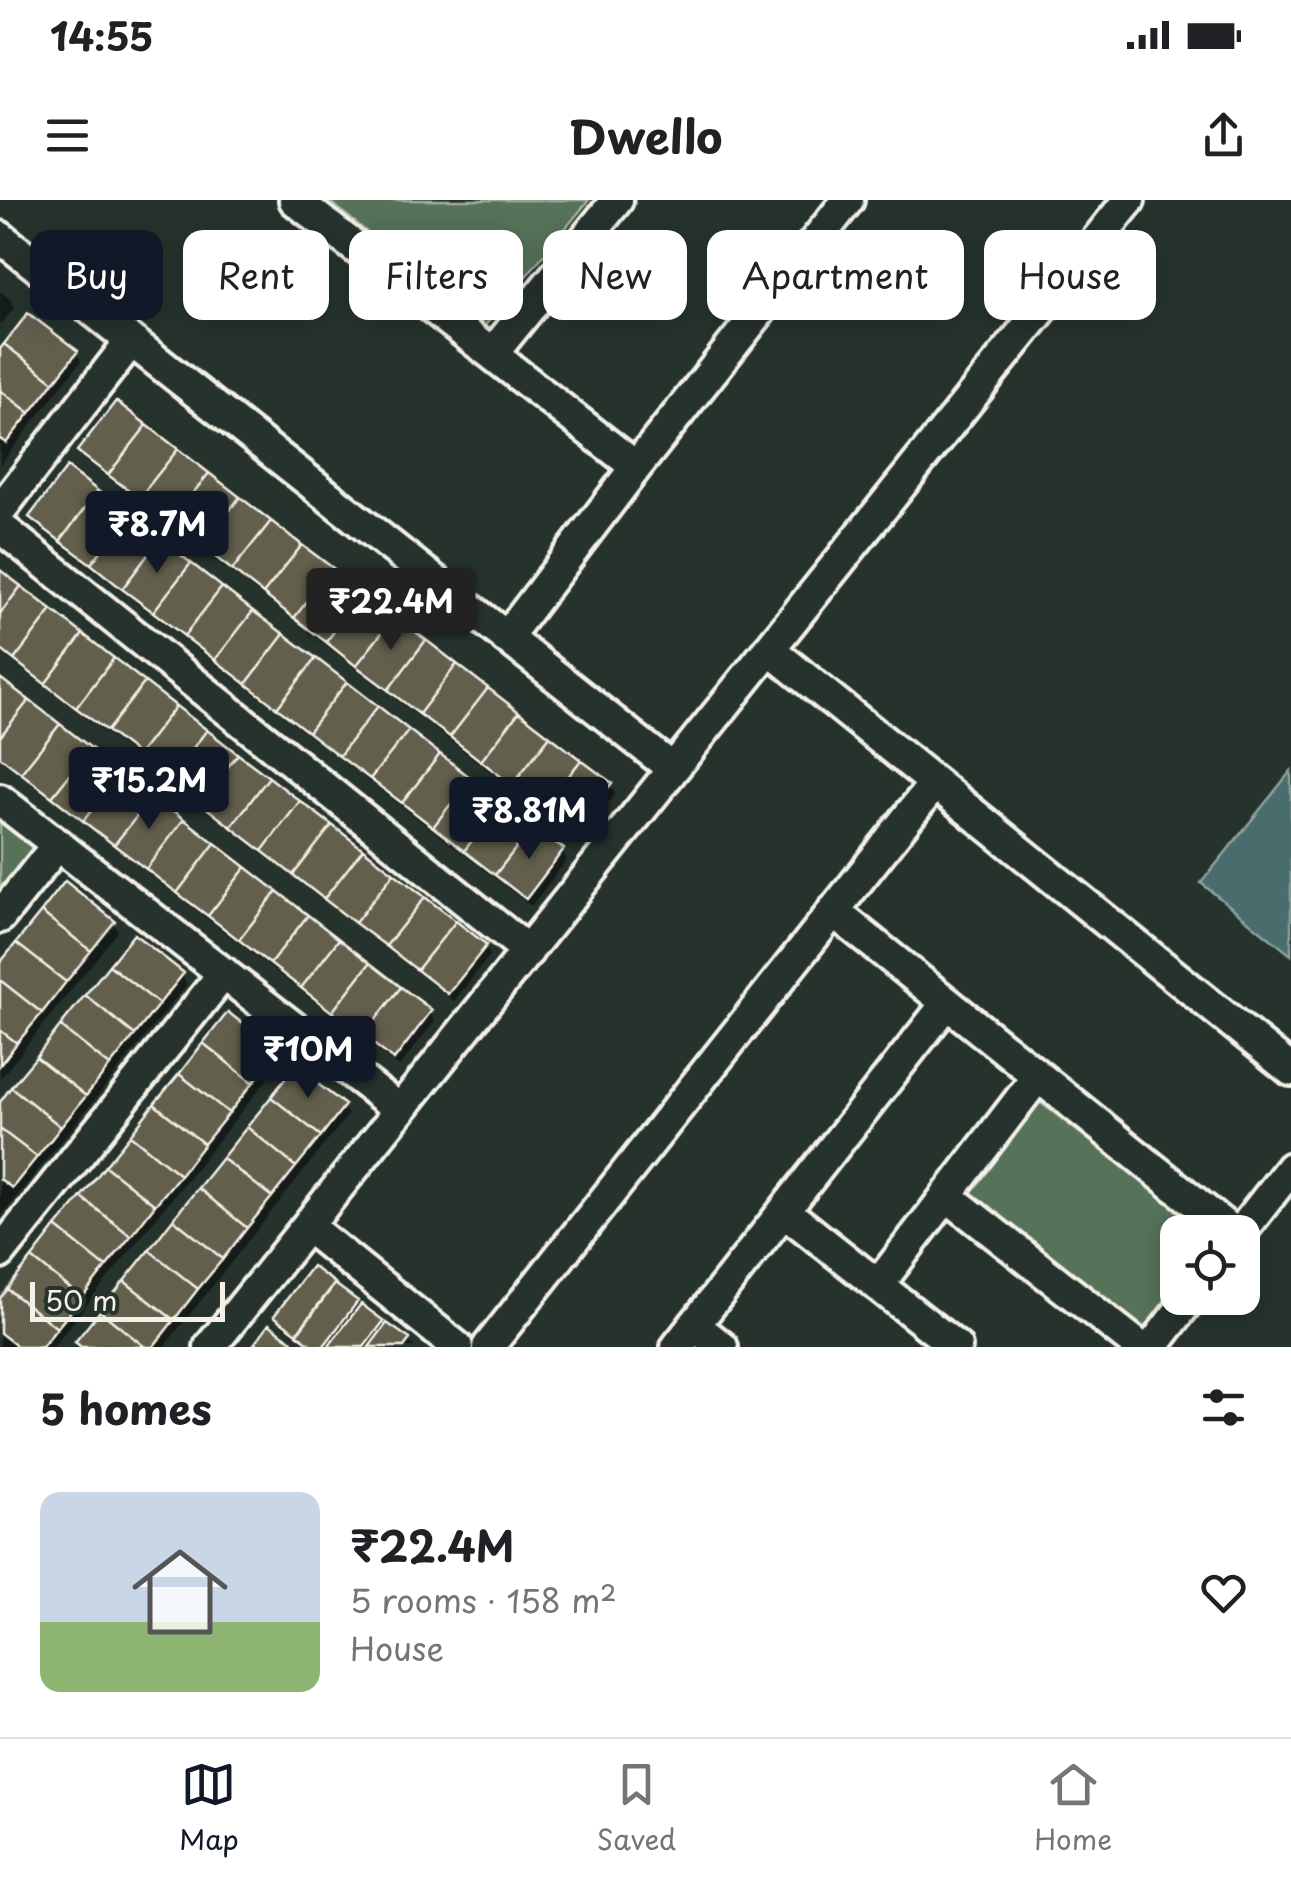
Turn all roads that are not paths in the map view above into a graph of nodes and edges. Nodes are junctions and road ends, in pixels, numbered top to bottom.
1 (295, 200) edge
2 (617, 200) edge
3 (848, 200) edge
4 (1128, 200) edge
5 (0, 238) edge
6 (131, 342) junction
7 (492, 354) junction
8 (636, 467) junction
9 (0, 510) edge
10 (0, 527) edge
11 (506, 638) junction
12 (769, 649) junction
13 (672, 770) junction
14 (935, 782) junction
15 (0, 800) edge
16 (58, 844) junction
17 (834, 911) junction
18 (0, 917) edge
19 (528, 951) junction
20 (224, 973) junction
21 (947, 1002) junction
22 (1291, 1070) edge
23 (1038, 1076) junction
24 (400, 1110) junction
25 (1291, 1168) edge
26 (947, 1196) junction
27 (784, 1211) junction
28 (1211, 1215) edge
29 (1254, 1215) edge
30 (308, 1226) junction
31 (0, 1253) edge
32 (878, 1285) junction
33 (1177, 1315) edge
34 (686, 1336) edge
35 (210, 1347) edge
36 (457, 1347) edge
37 (488, 1347) edge
38 (722, 1347) edge
39 (956, 1347) edge
40 (1140, 1347) edge
41 (1152, 1347) edge

1 - 7 street
2 - 7 street
3 - 8 street
4 - 12 street
5 - 6 street
6 - 9 street
6 - 11 street
7 - 8 street
8 - 11 street
10 - 19 street
11 - 13 street
12 - 13 street
12 - 14 street
13 - 19 street
14 - 17 street
14 - 22 street
15 - 16 street
16 - 18 street
16 - 20 street
17 - 21 street
17 - 37 street
19 - 24 street
20 - 24 street
20 - 31 street
21 - 23 street
21 - 27 street
23 - 26 street
23 - 28 street
24 - 30 street
25 - 29 street
26 - 32 street
26 - 40 street
27 - 32 street
27 - 34 street
30 - 35 street
30 - 36 street
32 - 39 street
33 - 41 street
34 - 38 street

